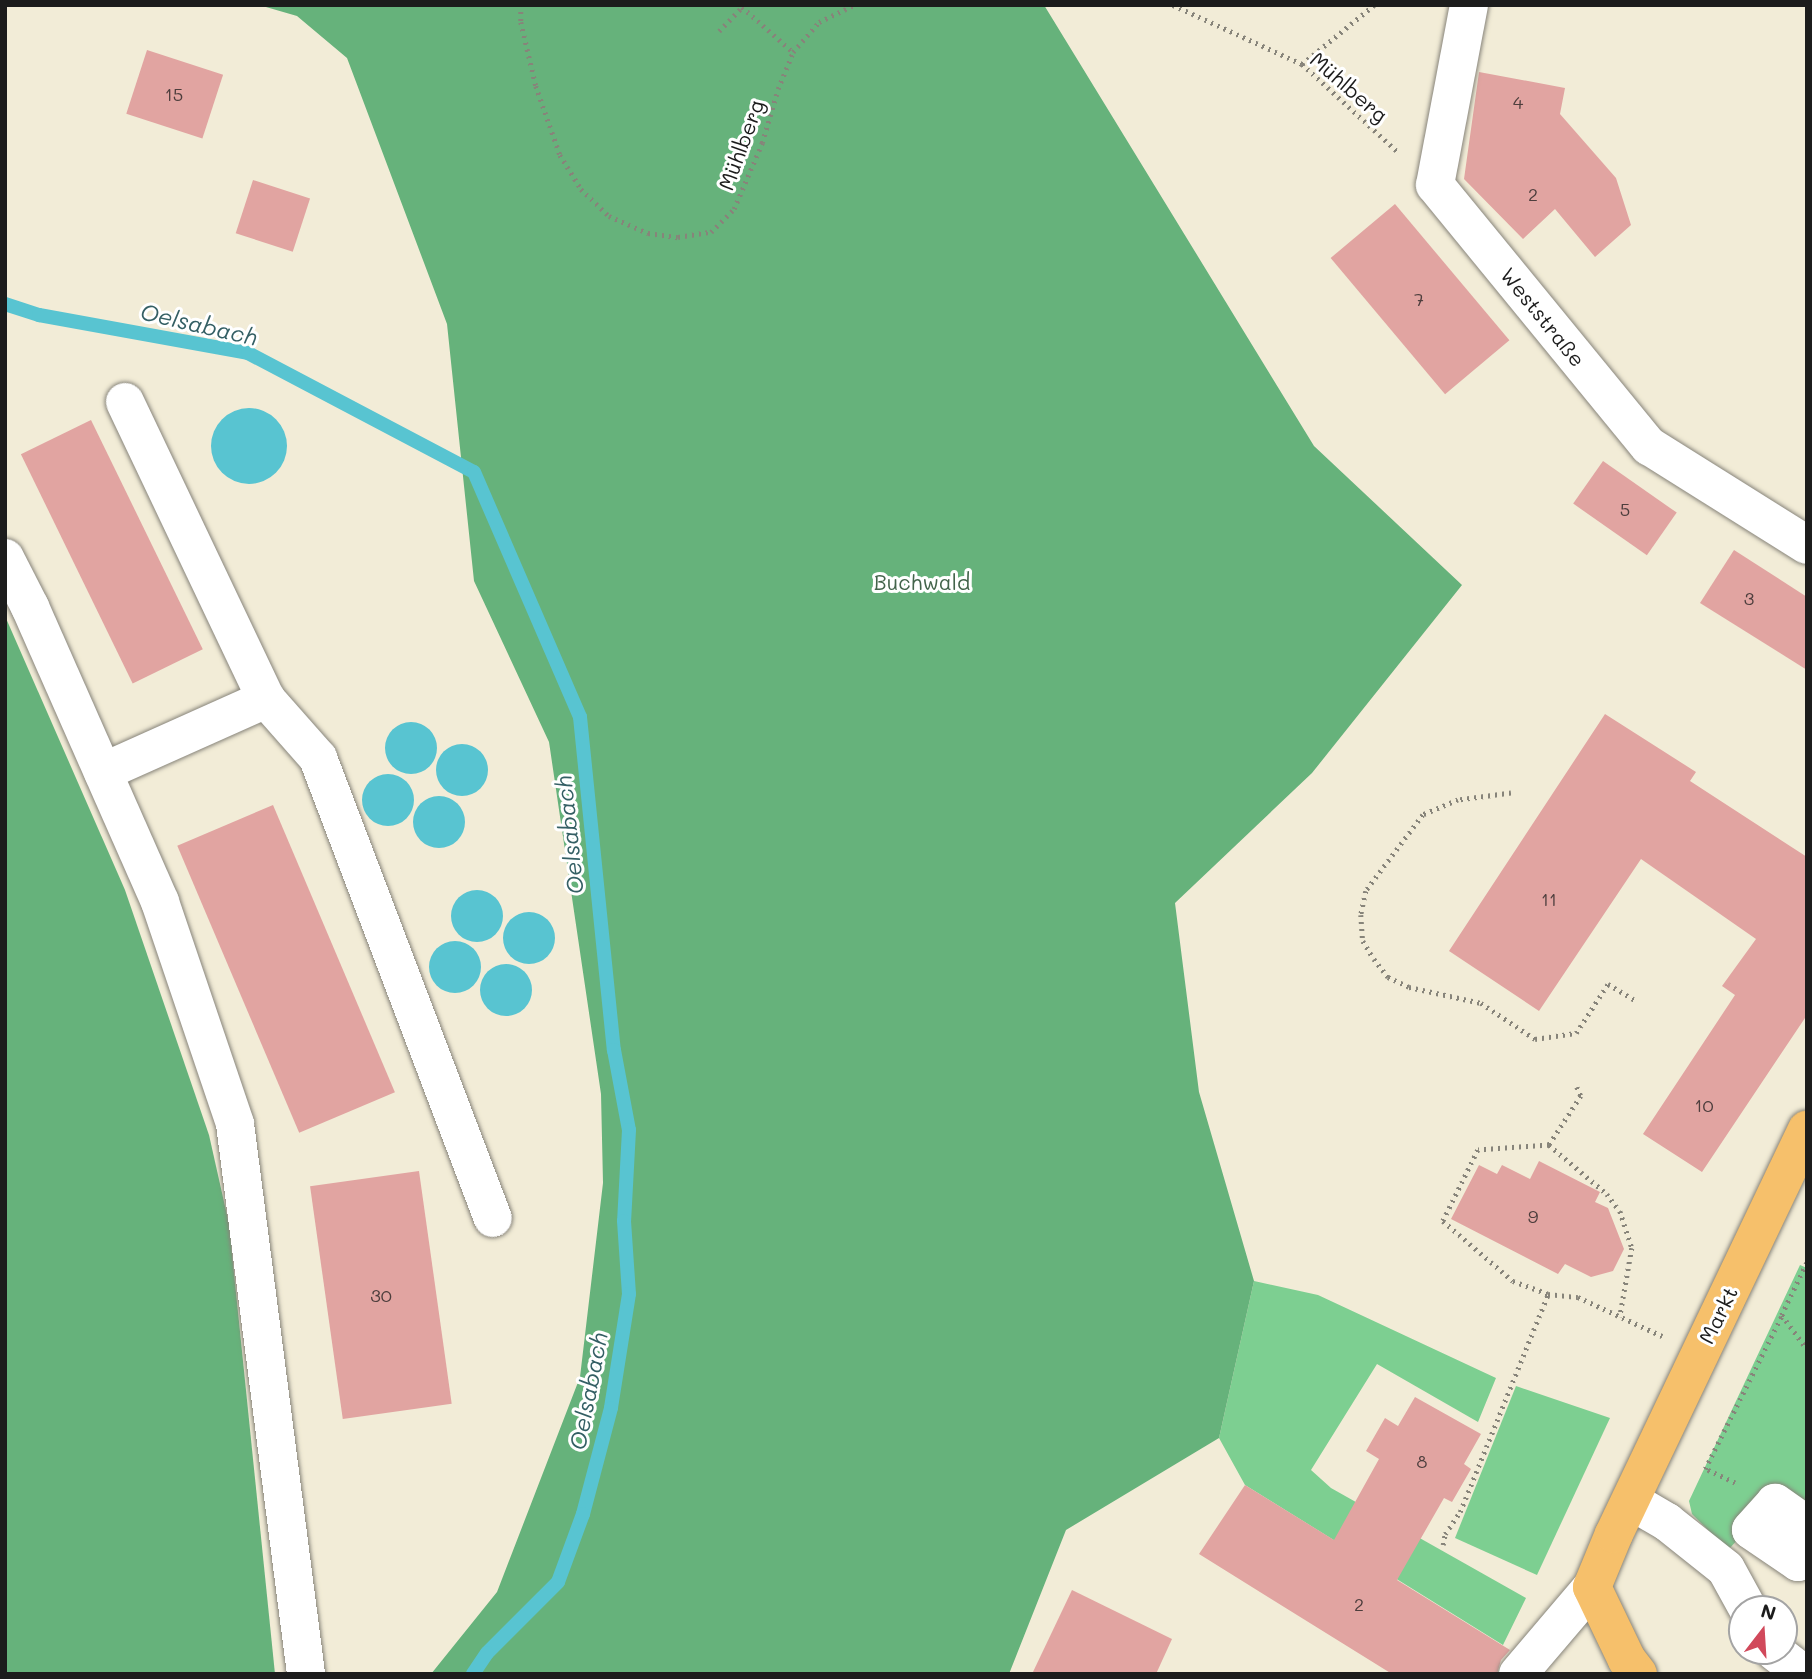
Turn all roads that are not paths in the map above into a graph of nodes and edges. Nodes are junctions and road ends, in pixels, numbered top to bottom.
1 (1469, 5) edge
2 (125, 402) dead end
3 (1807, 545) edge
4 (5, 558) edge
5 (266, 699) junction
6 (103, 772) junction
7 (1807, 1130) edge
8 (493, 1218) dead end
9 (1622, 1518) junction
10 (1807, 1525) edge
11 (1807, 1559) edge
12 (1592, 1587) junction
13 (1740, 1595) edge
14 (306, 1674) edge
15 (1518, 1674) edge
16 (1638, 1674) edge

1 - 3 street, Weststraße
2 - 5 street
4 - 6 street
5 - 6 street
5 - 8 street
6 - 14 street
7 - 9 main road, Markt
9 - 12 main road, Markt
9 - 13 street
10 - 11 street
12 - 15 street
12 - 16 main road

